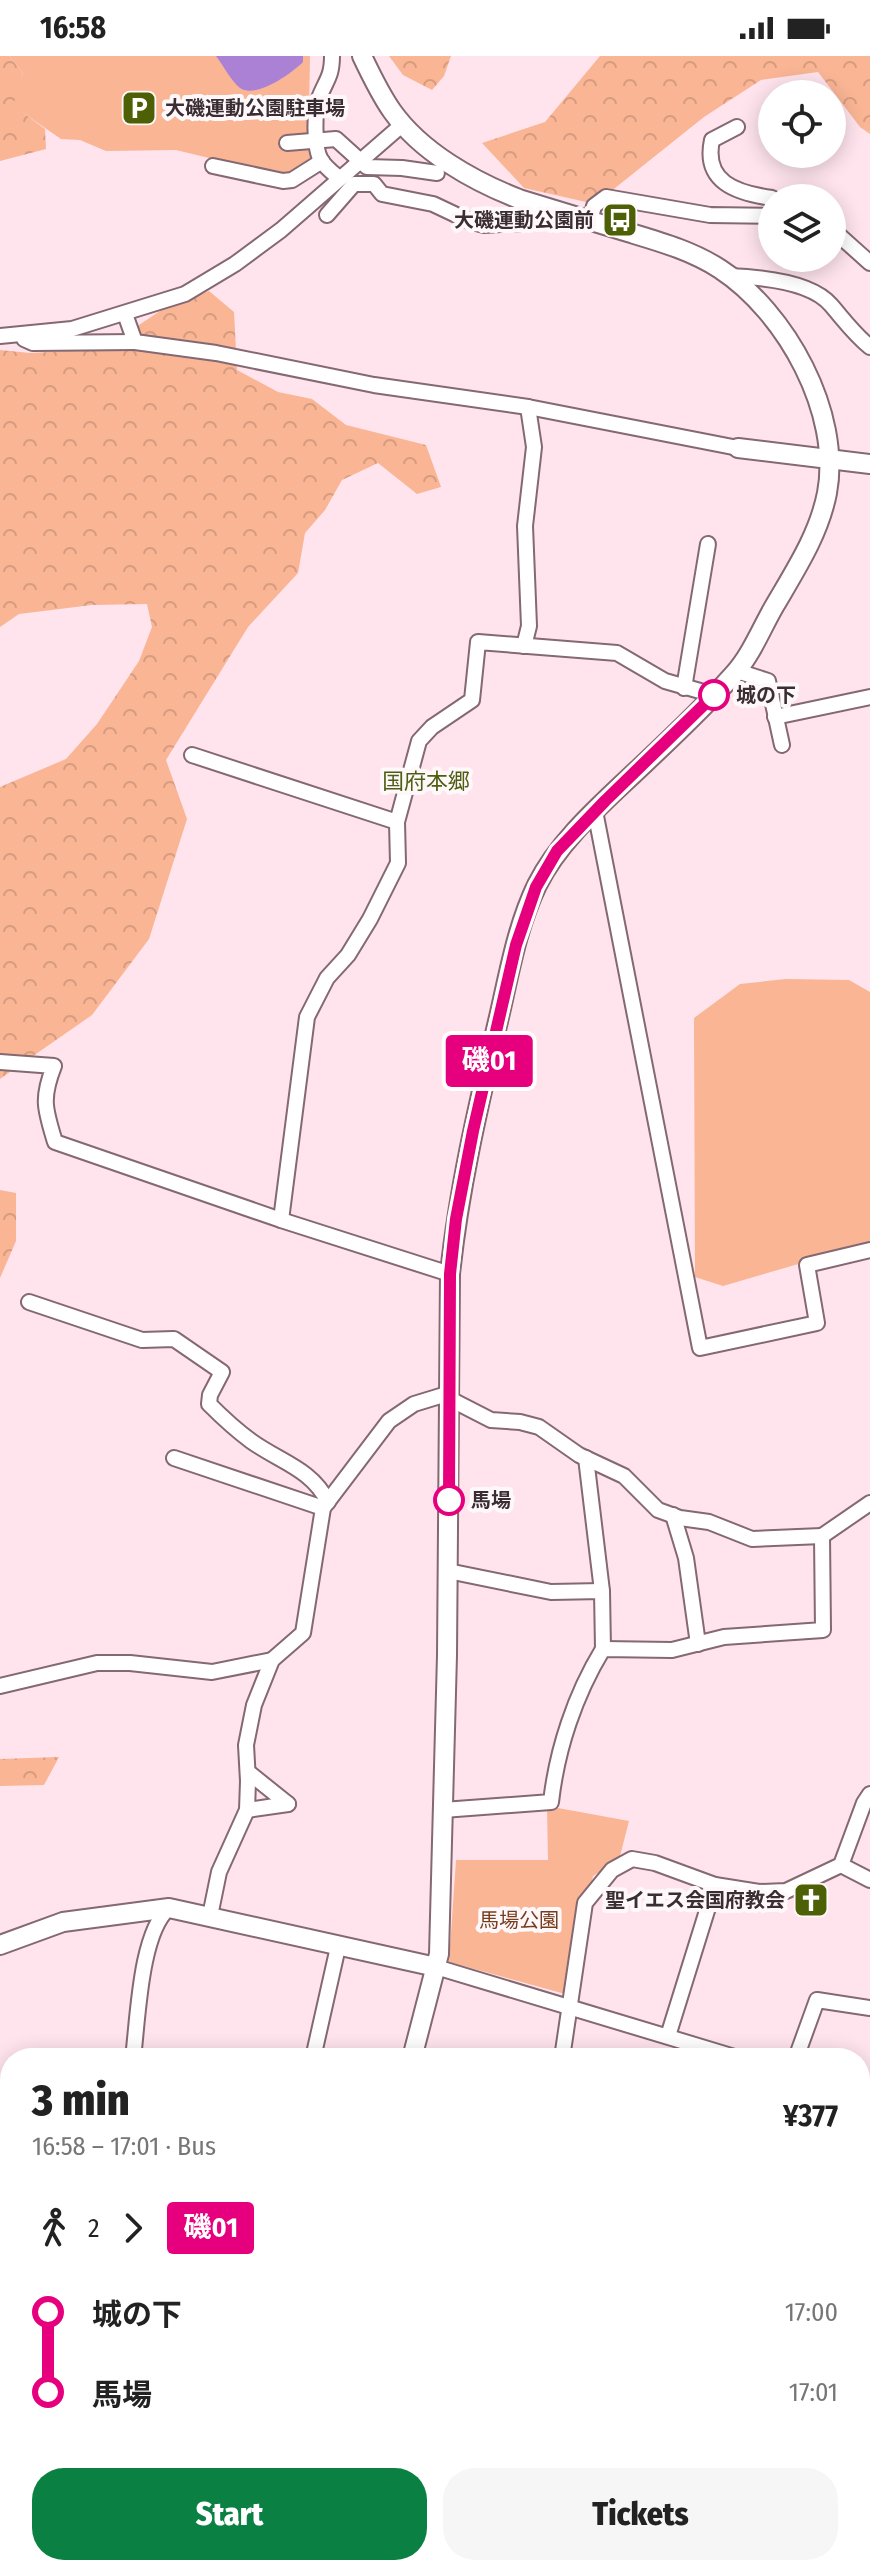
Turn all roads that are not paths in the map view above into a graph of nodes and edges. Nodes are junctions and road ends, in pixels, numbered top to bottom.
1 (332, 56) edge
2 (362, 56) edge
3 (403, 124) junction
4 (737, 127) dead end
5 (318, 140) junction
6 (287, 143) dead end
7 (322, 161) junction
8 (360, 161) junction
9 (213, 166) dead end
10 (437, 173) dead end
11 (339, 178) junction
12 (758, 196) edge
13 (556, 211) junction
14 (327, 215) dead end
15 (758, 216) edge
16 (590, 221) junction
17 (846, 242) edge
18 (870, 263) edge
19 (729, 276) junction
20 (125, 314) junction
21 (0, 336) edge
22 (16, 337) junction
23 (135, 342) junction
24 (870, 347) edge
25 (528, 407) junction
26 (738, 448) joint
27 (831, 460) junction
28 (870, 464) edge
29 (708, 544) dead end
30 (524, 646) junction
31 (737, 671) junction
32 (684, 688) junction
33 (714, 695) junction
34 (870, 697) edge
35 (775, 717) junction
36 (782, 745) dead end
37 (192, 755) dead end
38 (595, 811) junction
39 (397, 822) junction
40 (0, 1062) edge
41 (281, 1220) junction
42 (870, 1250) edge
43 (450, 1274) junction
44 (29, 1302) dead end
45 (450, 1396) junction
46 (174, 1458) dead end
47 (586, 1458) junction
48 (870, 1503) edge
49 (326, 1505) junction
50 (673, 1515) junction
51 (822, 1536) junction
52 (448, 1571) junction
53 (602, 1591) junction
54 (698, 1644) junction
55 (603, 1649) junction
56 (272, 1660) junction
57 (0, 1686) edge
58 (248, 1772) junction
59 (870, 1794) edge
60 (247, 1810) junction
61 (443, 1810) junction
62 (841, 1865) junction
63 (870, 1880) edge
64 (715, 1885) junction
65 (169, 1908) junction
66 (210, 1916) junction
67 (0, 1945) edge
68 (338, 1947) junction
69 (436, 1967) junction
70 (571, 2007) junction
71 (870, 2008) edge
72 (668, 2036) junction
73 (134, 2048) edge
74 (315, 2048) edge
75 (415, 2048) edge
76 (564, 2048) edge
77 (706, 2048) edge
78 (800, 2048) edge

1 - 5 street
2 - 3 street
3 - 8 street
3 - 13 street
4 - 12 street
5 - 6 street
5 - 7 street
5 - 8 street
7 - 9 street
7 - 11 street
8 - 10 street
8 - 11 street
11 - 20 street
13 - 14 street
13 - 16 street
15 - 16 street
16 - 19 street
17 - 18 street
19 - 24 street
19 - 27 street
20 - 22 street
20 - 23 street
21 - 22 street
22 - 23 street
23 - 25 street
25 - 26 street
25 - 30 street
26 - 27 street
27 - 28 street
27 - 31 street
29 - 32 street
30 - 32 street
30 - 39 street
31 - 33 street
31 - 35 street
32 - 33 street
33 - 38 street
34 - 35 street
35 - 36 street
37 - 39 street
38 - 42 street
38 - 43 street
39 - 41 street
40 - 41 street
41 - 43 street
43 - 45 street
44 - 49 street
45 - 47 street
45 - 49 street
45 - 52 street
46 - 49 street
47 - 50 street
47 - 53 street
48 - 51 street
49 - 56 street
50 - 51 street
50 - 54 street
51 - 54 street
52 - 53 street
52 - 61 street
53 - 55 street
54 - 55 street
55 - 61 street
56 - 57 street
56 - 58 street
58 - 60 street
58 - 60 street
59 - 62 street
60 - 66 street
61 - 69 street
62 - 63 street
62 - 64 street
64 - 70 street
64 - 72 street
65 - 66 street
65 - 67 street
65 - 73 street
66 - 68 street
68 - 69 street
68 - 74 street
69 - 70 street
69 - 75 street
70 - 72 street
70 - 76 street
71 - 78 street
72 - 77 street

